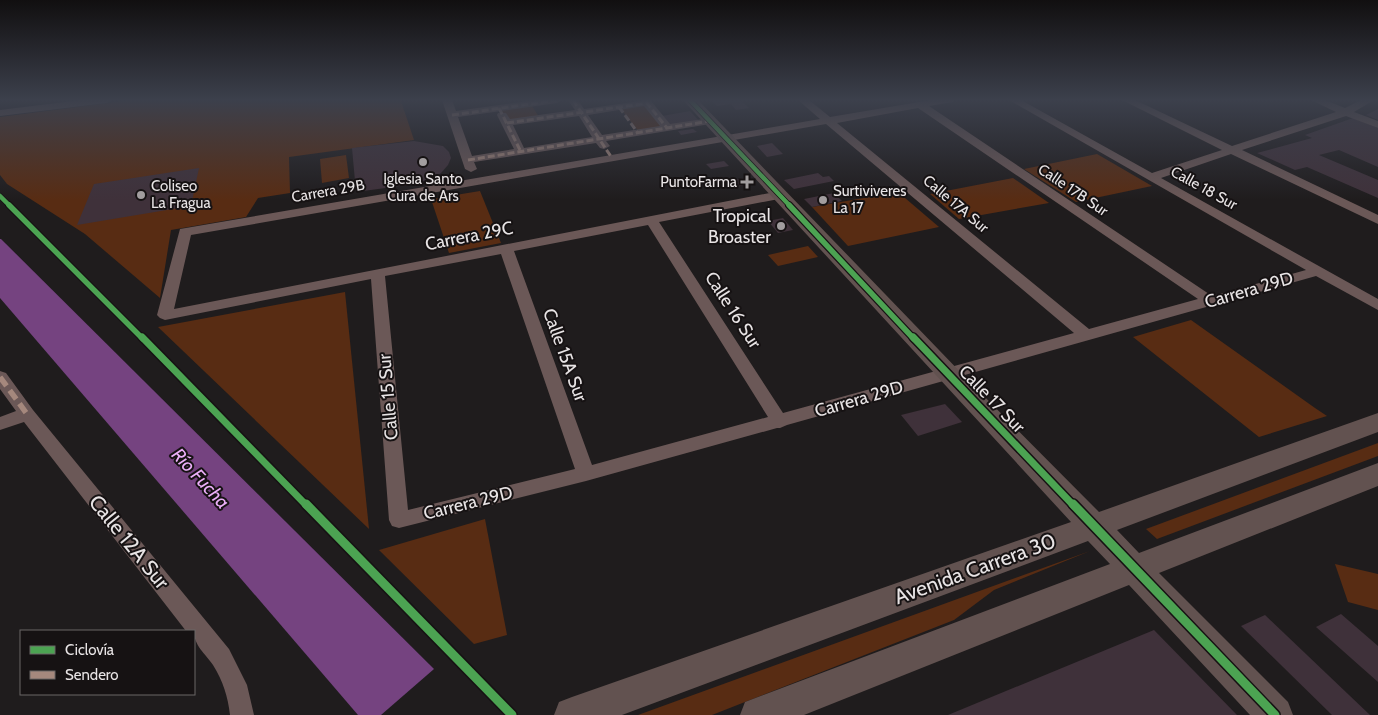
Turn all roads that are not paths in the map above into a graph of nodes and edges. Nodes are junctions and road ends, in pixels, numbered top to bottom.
1 (459, 133) edge
2 (512, 133) edge
3 (595, 133) edge
4 (630, 133) edge
5 (722, 133) edge
6 (760, 133) edge
7 (845, 133) edge
8 (962, 133) edge
9 (1073, 133) edge
10 (1196, 133) edge
11 (1281, 133) edge
12 (599, 139) junction
13 (728, 139) junction
14 (1230, 150) junction
15 (521, 152) junction
16 (612, 158) junction
17 (468, 160) junction
18 (1151, 177) junction
19 (475, 182) junction
20 (780, 195) junction
21 (651, 220) junction
22 (1378, 220) edge
23 (506, 248) junction
24 (1318, 271) junction
25 (378, 273) junction
26 (1210, 301) junction
27 (1378, 305) edge
28 (165, 315) joint
29 (1086, 335) junction
30 (947, 374) junction
31 (0, 377) edge
32 (27, 414) junction
33 (780, 422) junction
34 (1378, 422) edge
35 (0, 424) edge
36 (586, 474) junction
37 (1378, 474) edge
38 (399, 520) joint
39 (1093, 525) junction
40 (1134, 567) junction
41 (242, 715) edge
42 (572, 715) edge
43 (758, 715) edge
44 (1275, 715) edge

1 - 17 street
2 - 15 street
3 - 12 street
4 - 12 street
5 - 13 main road, Calle 17 Sur
6 - 13 street, Carrera 29B
7 - 29 street, Calle 17A Sur
8 - 26 street, Calle 17B Sur
9 - 18 street, Calle 18 Sur
10 - 14 street
11 - 14 street
12 - 15 street
12 - 16 street
13 - 16 street, Carrera 29B
13 - 20 main road, Calle 17 Sur
14 - 18 street
14 - 22 street
15 - 17 street
16 - 19 street, Carrera 29B
17 - 19 street
18 - 24 street, Calle 18 Sur
19 - 28 street, Carrera 29B
20 - 21 street, Carrera 29C
20 - 30 main road, Calle 17 Sur
21 - 23 street, Carrera 29C
21 - 33 street, Calle 16 Sur
23 - 25 street, Carrera 29C
23 - 36 street, Calle 15A Sur
24 - 26 street, Carrera 29D
24 - 27 street, Calle 18 Sur
25 - 28 street, Carrera 29C
25 - 38 street, Calle 15 Sur
26 - 29 street, Carrera 29D
29 - 30 street, Carrera 29D
30 - 33 street, Carrera 29D
30 - 39 main road, Calle 17 Sur
31 - 32 street, Calle 12A Sur
32 - 35 street
32 - 41 street, Calle 12A Sur
33 - 36 street, Carrera 29D
34 - 39 main road, Avenida Carrera 30
36 - 38 street, Carrera 29D
37 - 40 main road
39 - 40 main road, Calle 17 Sur
39 - 42 main road, Avenida Carrera 30
40 - 43 main road
40 - 44 main road, Calle 17 Sur

